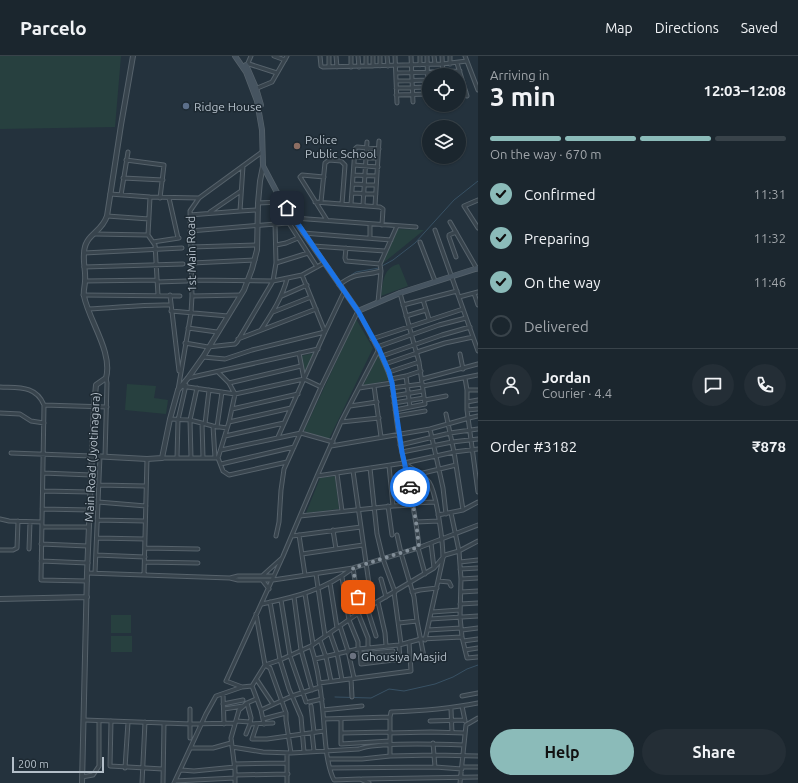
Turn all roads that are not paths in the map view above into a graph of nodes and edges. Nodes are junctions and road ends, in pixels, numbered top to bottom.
1 (133, 56) edge
2 (235, 56) edge
3 (239, 56) edge
4 (251, 56) edge
5 (274, 56) edge
6 (287, 56) edge
7 (320, 56) edge
8 (329, 56) edge
9 (336, 56) edge
10 (351, 56) edge
11 (358, 56) edge
12 (366, 56) edge
13 (373, 56) edge
14 (380, 56) edge
15 (387, 56) edge
16 (395, 56) edge
17 (411, 56) edge
18 (420, 56) edge
19 (426, 56) edge
20 (434, 56) edge
21 (442, 56) edge
22 (450, 56) edge
23 (465, 56) edge
24 (285, 60) junction
25 (467, 61) junction
26 (457, 63) junction
27 (427, 64) junction
28 (435, 64) junction
29 (442, 64) junction
30 (450, 64) junction
31 (412, 65) junction
32 (420, 65) junction
33 (366, 66) junction
34 (373, 66) junction
35 (380, 66) junction
36 (388, 66) junction
37 (395, 66) junction
38 (329, 67) junction
39 (337, 67) junction
40 (351, 67) junction
41 (358, 67) junction
42 (427, 68) edge
43 (442, 68) edge
44 (459, 68) edge
45 (422, 72) edge
46 (277, 73) junction
47 (396, 73) junction
48 (412, 73) junction
49 (412, 80) junction
50 (422, 80) edge
51 (396, 81) junction
52 (422, 87) edge
53 (396, 88) junction
54 (412, 88) junction
55 (255, 89) junction
56 (478, 90) edge
57 (422, 94) edge
58 (396, 95) junction
59 (412, 95) junction
60 (412, 102) dead end
61 (396, 103) dead end
62 (380, 141) dead end
63 (367, 142) dead end
64 (367, 148) junction
65 (379, 149) junction
66 (128, 152) dead end
67 (262, 152) junction
68 (354, 157) junction
69 (366, 157) junction
70 (378, 158) junction
71 (126, 160) junction
72 (354, 165) junction
73 (242, 166) junction
74 (263, 166) junction
75 (366, 166) junction
76 (378, 167) junction
77 (353, 175) junction
78 (365, 175) junction
79 (377, 176) junction
80 (324, 177) junction
81 (124, 178) junction
82 (162, 180) junction
83 (353, 184) junction
84 (364, 184) junction
85 (376, 185) junction
86 (241, 190) junction
87 (352, 193) junction
88 (110, 194) junction
89 (364, 194) junction
90 (376, 194) junction
91 (121, 195) junction
92 (150, 197) junction
93 (160, 198) junction
94 (169, 198) junction
95 (199, 198) junction
96 (478, 200) edge
97 (282, 202) junction
98 (315, 202) junction
99 (321, 202) junction
100 (258, 203) junction
101 (276, 203) junction
102 (342, 204) junction
103 (351, 204) junction
104 (363, 205) junction
105 (375, 206) junction
106 (240, 210) junction
107 (258, 210) junction
108 (208, 213) junction
109 (190, 215) junction
110 (107, 216) junction
111 (294, 218) junction
112 (149, 219) junction
113 (327, 220) junction
114 (450, 222) dead end
115 (288, 223) junction
116 (275, 224) junction
117 (370, 224) junction
118 (258, 225) junction
119 (382, 225) junction
120 (397, 226) junction
121 (416, 227) dead end
122 (478, 228) edge
123 (435, 230) dead end
124 (190, 231) junction
125 (456, 232) junction
126 (304, 233) junction
127 (94, 234) junction
128 (148, 235) junction
129 (298, 238) junction
130 (370, 238) junction
131 (391, 240) junction
132 (153, 242) junction
133 (420, 242) dead end
134 (257, 245) junction
135 (276, 245) junction
136 (313, 246) junction
137 (191, 247) junction
138 (182, 248) dead end
139 (346, 248) junction
140 (155, 250) junction
141 (386, 251) junction
142 (84, 253) junction
143 (308, 253) junction
144 (456, 257) dead end
145 (255, 260) junction
146 (276, 262) junction
147 (192, 263) junction
148 (324, 263) junction
149 (183, 264) dead end
150 (156, 266) junction
151 (84, 267) junction
152 (317, 267) junction
153 (380, 267) junction
154 (478, 269) edge
155 (302, 275) junction
156 (452, 276) junction
157 (287, 279) junction
158 (192, 280) junction
159 (273, 280) junction
160 (85, 281) junction
161 (157, 281) junction
162 (187, 281) dead end
163 (248, 281) junction
164 (435, 282) junction
165 (307, 285) junction
166 (339, 285) junction
167 (344, 291) junction
168 (457, 291) junction
169 (400, 293) junction
170 (476, 293) edge
171 (83, 295) junction
172 (158, 295) junction
173 (170, 295) junction
174 (241, 295) junction
175 (180, 296) dead end
176 (192, 296) junction
177 (282, 296) junction
178 (311, 297) junction
179 (459, 297) junction
180 (423, 300) junction
181 (378, 302) junction
182 (171, 305) junction
183 (403, 305) junction
184 (478, 305) edge
185 (316, 309) junction
186 (464, 309) junction
187 (88, 310) junction
188 (426, 310) junction
189 (171, 311) junction
190 (358, 311) junction
191 (273, 312) junction
192 (191, 313) junction
193 (228, 316) junction
194 (406, 316) junction
195 (466, 318) junction
196 (429, 319) junction
197 (409, 326) junction
198 (470, 327) junction
199 (188, 328) junction
200 (261, 330) junction
201 (217, 332) junction
202 (325, 332) junction
203 (412, 335) junction
204 (473, 337) junction
205 (238, 339) junction
206 (372, 339) junction
207 (185, 344) junction
208 (414, 344) junction
209 (208, 346) junction
210 (378, 348) junction
211 (318, 349) junction
212 (478, 351) edge
213 (417, 352) junction
214 (299, 353) junction
215 (460, 354) dead end
216 (382, 356) junction
217 (203, 357) junction
218 (419, 362) junction
219 (385, 364) junction
220 (478, 364) edge
221 (301, 366) junction
222 (463, 369) junction
223 (421, 371) junction
224 (218, 372) junction
225 (389, 372) junction
226 (478, 375) edge
227 (180, 376) junction
228 (406, 376) junction
229 (106, 378) junction
230 (188, 378) junction
231 (465, 378) junction
232 (304, 379) junction
233 (422, 379) junction
234 (391, 381) junction
235 (229, 383) junction
236 (422, 385) junction
237 (0, 386) edge
238 (183, 386) junction
239 (374, 386) junction
240 (407, 386) junction
241 (321, 387) junction
242 (197, 388) junction
243 (359, 388) junction
244 (392, 388) junction
245 (178, 390) junction
246 (209, 390) junction
247 (467, 390) junction
248 (478, 390) edge
249 (423, 391) junction
250 (222, 392) junction
251 (408, 393) junction
252 (235, 394) junction
253 (298, 394) junction
254 (393, 396) junction
255 (446, 396) dead end
256 (424, 399) junction
257 (478, 400) edge
258 (409, 401) junction
259 (376, 402) junction
260 (467, 402) junction
261 (394, 403) junction
262 (44, 405) junction
263 (94, 406) junction
264 (350, 406) junction
265 (410, 407) junction
266 (107, 408) junction
267 (291, 408) junction
268 (232, 409) junction
269 (478, 409) edge
270 (395, 410) junction
271 (467, 410) junction
272 (425, 411) dead end
273 (0, 413) edge
274 (446, 414) dead end
275 (396, 416) junction
276 (478, 416) edge
277 (378, 418) junction
278 (469, 418) junction
279 (170, 419) junction
280 (178, 420) junction
281 (190, 420) junction
282 (229, 422) junction
283 (341, 422) junction
284 (44, 423) junction
285 (284, 423) junction
286 (448, 423) junction
287 (204, 424) junction
288 (215, 426) junction
289 (228, 428) junction
290 (430, 429) junction
291 (478, 429) edge
292 (470, 430) junction
293 (301, 432) junction
294 (450, 432) junction
295 (399, 434) junction
296 (225, 436) junction
297 (381, 437) junction
298 (278, 438) junction
299 (431, 438) junction
300 (471, 439) junction
301 (478, 439) edge
302 (333, 442) junction
303 (452, 442) junction
304 (400, 445) junction
305 (331, 446) junction
306 (434, 446) junction
307 (294, 447) junction
308 (478, 449) edge
309 (221, 450) junction
310 (473, 450) junction
311 (402, 452) junction
312 (454, 452) junction
313 (11, 453) dead end
314 (44, 454) junction
315 (92, 456) junction
316 (100, 456) junction
317 (105, 456) junction
318 (436, 456) junction
319 (162, 458) junction
320 (177, 458) junction
321 (191, 458) junction
322 (203, 458) junction
323 (217, 458) junction
324 (146, 459) junction
325 (474, 460) junction
326 (478, 460) edge
327 (287, 462) junction
328 (404, 463) junction
329 (221, 464) junction
330 (456, 465) junction
331 (389, 466) junction
332 (370, 468) junction
333 (439, 468) junction
334 (353, 471) junction
335 (43, 473) junction
336 (337, 474) junction
337 (420, 474) junction
338 (477, 474) edge
339 (91, 475) junction
340 (317, 476) junction
341 (99, 485) junction
342 (146, 486) junction
343 (43, 491) junction
344 (90, 492) junction
345 (478, 492) edge
346 (98, 502) junction
347 (435, 502) junction
348 (478, 502) edge
349 (413, 504) junction
350 (146, 506) junction
351 (388, 506) junction
352 (393, 506) junction
353 (374, 508) junction
354 (42, 509) junction
355 (90, 510) junction
356 (358, 510) junction
357 (463, 510) junction
358 (342, 511) junction
359 (451, 513) junction
360 (446, 514) junction
361 (438, 515) junction
362 (300, 516) junction
363 (0, 519) edge
364 (97, 520) junction
365 (439, 520) junction
366 (18, 521) junction
367 (145, 521) junction
368 (30, 522) junction
369 (42, 522) junction
370 (416, 522) junction
371 (42, 526) junction
372 (478, 526) edge
373 (89, 527) junction
374 (361, 527) junction
375 (333, 530) junction
376 (299, 535) junction
377 (392, 535) dead end
378 (397, 535) dead end
379 (455, 535) junction
380 (276, 536) dead end
381 (292, 536) junction
382 (97, 538) junction
383 (145, 539) junction
384 (442, 539) junction
385 (478, 541) edge
386 (431, 543) junction
387 (41, 544) junction
388 (363, 545) junction
389 (88, 546) junction
390 (145, 548) junction
391 (419, 548) junction
392 (29, 549) dead end
393 (198, 549) dead end
394 (336, 549) junction
395 (0, 550) edge
396 (459, 551) junction
397 (401, 553) junction
398 (302, 554) junction
399 (96, 556) junction
400 (283, 556) junction
401 (145, 557) junction
402 (443, 558) junction
403 (383, 559) junction
404 (478, 560) edge
405 (41, 561) junction
406 (145, 562) junction
407 (460, 562) junction
408 (88, 563) junction
409 (198, 563) dead end
410 (366, 564) junction
411 (353, 568) junction
412 (434, 568) junction
413 (478, 568) edge
414 (460, 569) junction
415 (87, 573) junction
416 (95, 573) junction
417 (316, 574) junction
418 (425, 574) junction
419 (144, 575) junction
420 (305, 575) junction
421 (262, 576) junction
422 (274, 576) junction
423 (342, 577) junction
424 (230, 578) junction
425 (461, 578) junction
426 (478, 578) edge
427 (382, 579) dead end
428 (262, 580) junction
429 (273, 580) junction
430 (87, 581) junction
431 (438, 581) junction
432 (330, 583) junction
433 (410, 583) junction
434 (451, 586) dead end
435 (269, 588) junction
436 (318, 588) junction
437 (437, 588) junction
438 (478, 591) edge
439 (395, 592) junction
440 (412, 592) junction
441 (461, 592) junction
442 (305, 594) junction
443 (294, 597) junction
444 (386, 597) junction
445 (87, 598) junction
446 (0, 599) edge
447 (281, 600) junction
448 (270, 602) junction
449 (378, 602) junction
450 (478, 603) edge
451 (262, 604) junction
452 (460, 604) junction
453 (372, 605) junction
454 (367, 608) junction
455 (460, 610) junction
456 (432, 612) junction
457 (359, 613) junction
458 (256, 614) junction
459 (478, 616) edge
460 (460, 617) junction
461 (430, 619) junction
462 (349, 620) junction
463 (417, 621) junction
464 (399, 623) junction
465 (339, 627) junction
466 (478, 628) edge
467 (462, 629) junction
468 (428, 630) junction
469 (330, 633) junction
470 (325, 636) junction
471 (376, 636) dead end
472 (462, 637) junction
473 (478, 639) edge
474 (320, 640) junction
475 (423, 640) junction
476 (463, 641) junction
477 (409, 642) junction
478 (312, 645) junction
479 (400, 645) junction
480 (386, 646) junction
481 (368, 647) junction
482 (478, 648) edge
483 (359, 649) junction
484 (301, 650) junction
485 (465, 650) junction
486 (348, 651) junction
487 (392, 651) dead end
488 (338, 653) junction
489 (360, 654) junction
490 (290, 656) junction
491 (326, 656) junction
492 (424, 657) dead end
493 (478, 657) edge
494 (410, 658) junction
495 (280, 660) junction
496 (315, 660) junction
497 (400, 660) junction
498 (265, 665) junction
499 (352, 679) junction
500 (256, 680) junction
501 (342, 680) junction
502 (331, 681) junction
503 (320, 685) junction
504 (252, 686) junction
505 (242, 687) junction
506 (312, 690) junction
507 (302, 693) junction
508 (223, 694) junction
509 (478, 694) edge
510 (292, 696) junction
511 (352, 696) dead end
512 (462, 696) dead end
513 (256, 699) junction
514 (322, 699) junction
515 (243, 700) dead end
516 (282, 700) junction
517 (247, 703) junction
518 (478, 703) edge
519 (223, 704) junction
520 (273, 704) junction
521 (243, 706) junction
522 (311, 706) dead end
523 (362, 706) dead end
524 (462, 706) junction
525 (190, 709) dead end
526 (224, 709) junction
527 (451, 709) junction
528 (261, 710) junction
529 (323, 710) junction
530 (286, 713) junction
531 (390, 717) junction
532 (341, 718) junction
533 (478, 718) edge
534 (263, 719) junction
535 (324, 719) junction
536 (84, 720) junction
537 (452, 720) junction
538 (465, 720) junction
539 (99, 721) junction
540 (111, 721) junction
541 (430, 721) dead end
542 (128, 722) junction
543 (145, 722) junction
544 (236, 722) junction
545 (164, 723) junction
546 (250, 723) junction
547 (273, 723) dead end
548 (191, 724) junction
549 (201, 724) junction
550 (224, 724) junction
551 (257, 724) junction
552 (264, 724) junction
553 (466, 725) junction
554 (324, 731) junction
555 (313, 732) junction
556 (342, 733) junction
557 (389, 733) junction
558 (452, 733) junction
559 (246, 734) dead end
560 (302, 734) junction
561 (466, 734) junction
562 (289, 736) junction
563 (190, 738) dead end
564 (390, 743) junction
565 (433, 743) junction
566 (232, 745) junction
567 (464, 745) junction
568 (191, 748) junction
569 (327, 750) junction
570 (304, 752) junction
571 (314, 752) junction
572 (289, 753) junction
573 (434, 755) junction
574 (390, 756) junction
575 (464, 756) junction
576 (478, 756) edge
577 (328, 759) junction
578 (287, 763) junction
579 (235, 766) junction
580 (435, 767) junction
581 (478, 767) edge
582 (125, 768) junction
583 (143, 768) junction
584 (330, 768) junction
585 (462, 768) junction
586 (163, 769) junction
587 (181, 770) junction
588 (288, 774) junction
589 (235, 776) junction
590 (82, 777) junction
591 (478, 777) edge
592 (436, 778) junction
593 (448, 778) junction
594 (461, 778) junction
595 (360, 779) junction
596 (335, 781) edge
597 (175, 782) edge
598 (82, 783) edge
599 (142, 783) edge
600 (163, 783) edge
601 (235, 783) edge
602 (288, 783) edge
603 (369, 783) edge
604 (435, 783) edge
605 (447, 783) edge
606 (460, 783) edge

1 - 88 street, Main Road (Jyotinagara)
2 - 55 main road
3 - 55 main road
4 - 46 street
5 - 24 street
6 - 24 street
7 - 38 street
8 - 38 street
9 - 39 street
10 - 40 street
11 - 41 street
12 - 33 street
13 - 34 street
14 - 35 street
15 - 36 street
16 - 37 street
17 - 31 street
18 - 32 street
19 - 27 street
20 - 28 street
21 - 29 street
22 - 30 street
23 - 25 street
24 - 46 street
25 - 26 street
25 - 56 street
26 - 30 street
26 - 44 street
27 - 28 street
27 - 32 street
27 - 42 street
28 - 29 street
29 - 30 street
29 - 43 street
31 - 32 street
31 - 37 street
31 - 48 street
33 - 34 street
33 - 41 street
34 - 35 street
35 - 36 street
36 - 37 street
37 - 47 street
38 - 39 street
39 - 40 street
40 - 41 street
45 - 48 street
46 - 55 street
47 - 48 street
47 - 51 street
48 - 49 street
49 - 50 street
49 - 51 street
49 - 54 street
51 - 53 street
52 - 54 street
53 - 54 street
53 - 58 street
54 - 59 street
55 - 67 main road
57 - 59 street
58 - 59 street
58 - 61 street
59 - 60 street
62 - 65 street
63 - 64 street
64 - 65 street
64 - 68 street
64 - 69 street
65 - 70 street
66 - 71 street
67 - 73 street, 1st Main Road
67 - 74 main road
68 - 69 street
68 - 72 street
69 - 70 street
69 - 75 street
70 - 76 street
71 - 81 street
71 - 82 street
72 - 75 street
72 - 77 street
73 - 86 street
73 - 95 street, 1st Main Road
74 - 97 main road
74 - 100 street
75 - 76 street
75 - 78 street
76 - 79 street
77 - 78 street
77 - 83 street
78 - 79 street
78 - 84 street
79 - 85 street
80 - 98 street
80 - 99 street
80 - 102 street
81 - 82 street
81 - 91 street
82 - 93 street
83 - 84 street
83 - 87 street
84 - 85 street
84 - 89 street
85 - 90 street
86 - 106 street
86 - 108 street
87 - 89 street
87 - 103 street
88 - 91 street
88 - 110 street, Main Road (Jyotinagara)
89 - 90 street
89 - 104 street
90 - 105 street
91 - 92 street
92 - 93 street
92 - 112 street
93 - 94 street
94 - 95 street
94 - 132 street
95 - 109 street, 1st Main Road
96 - 122 street
97 - 101 street
97 - 111 main road
98 - 99 street
98 - 113 street
99 - 102 street
100 - 101 street
100 - 107 street
101 - 115 street
102 - 103 street
103 - 104 street
104 - 105 street
105 - 119 street
106 - 107 street
106 - 108 street
107 - 118 street
108 - 109 street
109 - 124 street, 1st Main Road
110 - 112 street
110 - 127 street, Main Road (Jyotinagara)
111 - 113 street
111 - 126 main road
112 - 128 street
113 - 117 street
114 - 125 street
115 - 116 street
115 - 129 street
116 - 118 street
116 - 135 street
117 - 119 street
117 - 130 street
118 - 124 street
118 - 134 street
119 - 120 street
120 - 121 street
120 - 131 street
123 - 156 street
124 - 137 street, 1st Main Road
125 - 144 street
125 - 154 street
126 - 130 street
126 - 136 main road
127 - 128 street
127 - 142 street, Main Road (Jyotinagara)
128 - 132 street
129 - 135 street
129 - 143 street
130 - 131 street
131 - 141 street
132 - 140 street
133 - 164 street
134 - 137 street
134 - 145 street
135 - 146 street
136 - 139 street
136 - 148 main road
137 - 147 street, 1st Main Road
138 - 140 street
139 - 141 street
139 - 153 street
140 - 142 street
140 - 150 street
141 - 153 street
142 - 151 street, Main Road (Jyotinagara)
143 - 146 street
143 - 152 street
145 - 147 street
145 - 163 street
146 - 159 street
147 - 158 street, 1st Main Road
148 - 152 street
148 - 166 main road
149 - 150 street
150 - 151 street
150 - 161 street
151 - 160 street, Main Road (Jyotinagara)
152 - 155 street
153 - 166 street
153 - 181 street
154 - 156 main road
155 - 157 street
155 - 165 street
156 - 164 main road
156 - 168 street
157 - 159 street
157 - 177 street
158 - 163 street
158 - 176 street, 1st Main Road
159 - 163 street
159 - 205 street
160 - 161 street
160 - 171 street, Main Road (Jyotinagara)
161 - 162 street
161 - 172 street
163 - 174 street
164 - 169 main road
165 - 177 street
165 - 178 street
166 - 167 main road
167 - 190 main road
167 - 202 street
168 - 179 street
168 - 180 street
169 - 181 main road
169 - 183 street
170 - 179 street
170 - 184 street
171 - 172 street
171 - 187 street, Main Road (Jyotinagara)
172 - 173 street
173 - 175 street
173 - 182 street
174 - 176 street
174 - 193 street
176 - 192 street, 1st Main Road
177 - 191 street
178 - 185 street
178 - 191 street
179 - 186 street
180 - 183 street
180 - 188 street
181 - 190 main road
182 - 187 street
182 - 189 street
183 - 194 street
185 - 200 street
185 - 202 street
186 - 195 street
186 - 196 street
187 - 229 street, Main Road (Jyotinagara)
188 - 194 street
188 - 196 street
189 - 192 street
189 - 227 street
190 - 206 street
190 - 241 street
191 - 200 street
192 - 193 street
192 - 199 street, 1st Main Road
193 - 201 street
194 - 197 street
195 - 198 street
195 - 203 street
196 - 197 street
197 - 203 street
197 - 206 street
198 - 204 street
198 - 208 street
199 - 201 street
199 - 207 street, 1st Main Road
200 - 205 street
201 - 209 street
202 - 211 street
202 - 217 street
203 - 208 street
203 - 210 street
204 - 212 street
204 - 213 street
205 - 209 street
206 - 210 street
207 - 209 street
207 - 227 street, 1st Main Road
208 - 213 street
208 - 216 street
209 - 217 street
210 - 216 street
210 - 243 street
211 - 214 street
211 - 232 street
213 - 218 street
213 - 219 street
214 - 221 street
214 - 224 street
215 - 222 street
216 - 219 street
217 - 230 street
218 - 223 street
218 - 225 street
219 - 225 street
220 - 222 street
221 - 232 street
221 - 235 street
222 - 233 street
223 - 228 street
223 - 233 street
224 - 230 street
224 - 235 street
225 - 234 street
226 - 231 street
227 - 245 street, 1st Main Road
228 - 234 street
228 - 240 street
229 - 263 street, Main Road (Jyotinagara)
229 - 266 street
230 - 238 street
231 - 236 street
231 - 247 street
232 - 241 street
232 - 252 street
232 - 253 street
233 - 236 street
234 - 239 street
234 - 244 street
235 - 252 street
236 - 240 street
236 - 249 street
237 - 262 street
238 - 242 street
238 - 245 street
238 - 280 street
239 - 243 street
239 - 259 street
240 - 244 street
240 - 251 street
241 - 293 street
242 - 246 street
242 - 281 street
243 - 264 street
244 - 254 street
245 - 279 street
246 - 250 street
246 - 287 street
247 - 248 street
247 - 260 street
249 - 251 street
249 - 256 street
250 - 252 street
250 - 288 street
251 - 254 street
251 - 258 street
252 - 268 street
253 - 267 street
253 - 268 street
254 - 261 street
255 - 256 street
256 - 258 street
256 - 265 street
257 - 260 street
258 - 261 street
258 - 265 street
259 - 264 street
259 - 277 street
260 - 271 street
261 - 270 street
262 - 263 street
262 - 284 street
263 - 266 street
263 - 315 street, Main Road (Jyotinagara)
264 - 283 street
265 - 270 street
266 - 317 street
267 - 282 street
267 - 285 street
268 - 282 street
269 - 271 street
270 - 275 street
271 - 278 street
272 - 275 street
273 - 284 street
274 - 286 street
275 - 295 street
276 - 278 street
277 - 283 street
277 - 297 street
278 - 286 street
278 - 292 street
279 - 280 street
279 - 319 street
280 - 281 street
280 - 320 street
281 - 287 street
281 - 321 street
282 - 289 street
283 - 302 street
284 - 314 street
285 - 296 street
285 - 298 street
286 - 290 street
286 - 294 street
287 - 288 street
287 - 322 street
288 - 289 street
288 - 323 street
289 - 296 street
290 - 295 street
290 - 299 street
291 - 292 street
292 - 294 street
292 - 300 street
293 - 298 street
293 - 302 street
293 - 307 street
294 - 299 street
294 - 303 street
295 - 297 street
295 - 304 street
296 - 309 street
297 - 305 street
298 - 309 street
299 - 304 street
299 - 306 street
300 - 301 street
300 - 303 street
300 - 310 street
302 - 305 street
303 - 306 street
303 - 312 street
304 - 311 street
305 - 340 street
306 - 311 street
306 - 318 street
307 - 327 street
307 - 329 street
308 - 310 street
309 - 323 street
310 - 312 street
310 - 325 street
311 - 328 street
312 - 318 street
312 - 330 street
313 - 314 street
314 - 315 street
314 - 335 street
315 - 316 street
315 - 339 street, Main Road (Jyotinagara)
316 - 317 street
316 - 341 street
317 - 324 street
318 - 328 street
318 - 333 street
319 - 320 street
319 - 324 street
320 - 321 street
321 - 322 street
322 - 323 street
323 - 329 street
324 - 342 street
325 - 326 street
325 - 338 street
327 - 329 street
327 - 380 street
328 - 331 street
328 - 337 street
328 - 349 street
330 - 333 street
330 - 357 street
331 - 332 street
331 - 352 street
332 - 334 street
332 - 353 street
333 - 337 street
333 - 360 street
334 - 336 street
334 - 356 street
335 - 339 street
335 - 343 street
336 - 340 street
336 - 358 street
337 - 347 street
338 - 345 street
339 - 344 street, Main Road (Jyotinagara)
340 - 362 street
341 - 342 street
341 - 346 street
342 - 350 street
343 - 344 street
343 - 354 street
344 - 355 street, Main Road (Jyotinagara)
346 - 350 street
346 - 364 street
347 - 349 street
347 - 361 street
348 - 357 street
349 - 352 street
349 - 370 street
350 - 367 street
351 - 352 street
351 - 353 street
351 - 377 street
353 - 356 street
353 - 403 street
354 - 355 street
354 - 369 street
355 - 373 street, Main Road (Jyotinagara)
356 - 358 street
356 - 374 street
357 - 359 street
358 - 362 street
359 - 360 street
359 - 379 street
360 - 361 street
361 - 365 street
362 - 381 street
363 - 366 street
364 - 367 street
364 - 382 street
365 - 370 street
365 - 384 street
366 - 368 street
366 - 395 street
367 - 383 street
368 - 369 street
368 - 392 street
369 - 371 street
370 - 391 street
371 - 373 street
371 - 387 street
372 - 379 street
373 - 389 street, Main Road (Jyotinagara)
374 - 375 street
374 - 388 street
375 - 376 street
375 - 394 street
376 - 381 street
376 - 398 street
378 - 397 street
379 - 384 street
379 - 396 street
381 - 400 street
382 - 383 street
382 - 399 street
383 - 390 street
384 - 386 street
384 - 402 street
385 - 396 street
386 - 391 street
386 - 412 street
387 - 389 street
387 - 405 street
388 - 394 street
388 - 410 street
389 - 408 street, Main Road (Jyotinagara)
390 - 393 street
390 - 401 street
391 - 397 street
391 - 418 street
394 - 398 street
396 - 402 street
396 - 407 street
397 - 403 street
397 - 433 street
398 - 420 street
399 - 401 street
399 - 416 street
400 - 421 street
400 - 422 street
401 - 406 street
402 - 412 street
402 - 431 street
403 - 410 street
403 - 439 street
404 - 407 street
405 - 408 street
405 - 430 street
406 - 409 street
406 - 419 street
407 - 414 street
408 - 415 street, Main Road (Jyotinagara)
410 - 411 street
410 - 453 street
411 - 417 street
411 - 423 street
411 - 457 street
412 - 418 street
413 - 414 street
414 - 425 street
415 - 416 street
415 - 430 street, Main Road (Jyotinagara)
416 - 419 street
417 - 420 street
417 - 436 street
418 - 433 street
419 - 424 street
420 - 429 street
421 - 422 street
421 - 424 street
422 - 429 street
423 - 432 street
423 - 462 street
424 - 428 street
425 - 426 street
425 - 441 street
427 - 444 street
428 - 429 street
428 - 435 street
429 - 435 street
430 - 445 street, Main Road (Jyotinagara)
431 - 434 street
431 - 437 street
432 - 436 street
432 - 465 street
433 - 439 street
433 - 440 street
435 - 451 street
436 - 442 street
436 - 470 street
437 - 440 street
437 - 456 street
438 - 441 street
439 - 444 street
439 - 464 street
440 - 463 street
441 - 452 street
442 - 443 street
442 - 478 street
443 - 447 street
443 - 484 street
444 - 449 street
445 - 446 street
445 - 536 street, Main Road (Jyotinagara)
447 - 448 street
447 - 490 street
448 - 451 street
448 - 495 street
449 - 453 street
449 - 480 street
450 - 452 street
451 - 458 street
452 - 455 street
453 - 454 street
454 - 457 street
454 - 471 street
455 - 456 street
455 - 460 street
456 - 461 street
457 - 462 street
457 - 481 street
458 - 498 street
458 - 505 street
459 - 460 street
460 - 461 street
460 - 467 street
461 - 468 street
462 - 465 street
462 - 483 street
463 - 464 street
463 - 475 street
464 - 479 street
465 - 469 street
465 - 486 street
466 - 467 street
467 - 468 street
467 - 472 street
468 - 475 street
469 - 470 street
469 - 488 street
470 - 474 street
472 - 475 street
472 - 476 street
473 - 476 street
474 - 478 street
474 - 491 street
475 - 477 street
475 - 492 street
476 - 485 street
477 - 479 street
477 - 494 street
478 - 484 street
478 - 496 street
479 - 480 street
479 - 497 street
480 - 481 street
481 - 483 street
482 - 485 street
483 - 486 street
483 - 489 street
484 - 490 street
484 - 506 street
485 - 493 street
486 - 488 street
486 - 499 street
487 - 489 street
488 - 491 street
488 - 501 street
489 - 497 street
490 - 495 street
490 - 507 street
491 - 496 street
491 - 502 street
494 - 497 street
494 - 499 street
495 - 498 street
495 - 510 street
496 - 503 street
498 - 500 street
498 - 516 street
499 - 501 street
499 - 511 street
500 - 504 street
500 - 520 street
501 - 502 street
502 - 503 street
503 - 506 street
503 - 514 street
504 - 505 street
504 - 513 street
505 - 508 street
506 - 507 street
507 - 510 street
507 - 514 street
508 - 519 street
508 - 549 street
509 - 512 street
510 - 516 street
510 - 560 street
513 - 517 street
513 - 528 street
514 - 529 street
515 - 519 street
516 - 520 street
516 - 530 street
517 - 521 street
517 - 546 street
518 - 524 street
519 - 526 street
520 - 528 street
521 - 526 street
521 - 544 street
522 - 555 street
523 - 529 street
524 - 527 street
524 - 538 street
525 - 548 street
526 - 550 street
527 - 531 street
527 - 537 street
528 - 534 street
529 - 535 street
530 - 534 street
530 - 562 street
531 - 532 street
531 - 557 street
532 - 535 street
532 - 556 street
533 - 553 street
534 - 552 street
535 - 554 street
536 - 539 street
536 - 590 street, Main Road (Jyotinagara)
537 - 538 street
537 - 541 street
537 - 558 street
538 - 553 street
539 - 540 street
539 - 590 street
540 - 542 street
540 - 582 street
542 - 543 street
542 - 582 street
543 - 545 street
543 - 583 street
544 - 546 street
544 - 550 street
544 - 566 street
545 - 548 street
545 - 586 street
546 - 551 street
546 - 559 street
547 - 552 street
548 - 549 street
548 - 563 street
549 - 550 street
549 - 568 street
551 - 552 street
551 - 562 street
553 - 561 street
554 - 555 street
554 - 569 street
555 - 560 street
555 - 571 street
556 - 557 street
556 - 564 street
557 - 558 street
557 - 564 street
558 - 561 street
560 - 562 street
560 - 570 street
561 - 567 street
562 - 572 street
564 - 565 street
564 - 569 street
564 - 574 street
565 - 567 street
565 - 573 street
566 - 568 street
566 - 572 street
566 - 579 street
567 - 575 street
568 - 587 street
569 - 571 street
569 - 577 street
570 - 571 street
570 - 572 street
572 - 578 street
573 - 574 street
573 - 575 street
573 - 580 street
574 - 577 street
575 - 576 street
575 - 585 street
577 - 584 street
578 - 579 street
578 - 588 street
579 - 587 street
579 - 589 street
580 - 584 street
580 - 585 street
581 - 585 street
582 - 583 street
583 - 586 street
583 - 599 street
584 - 596 street
585 - 594 street
586 - 600 street
587 - 597 street
588 - 589 street
588 - 602 street
589 - 597 street
589 - 601 street
590 - 598 street, Main Road (Jyotinagara)
591 - 594 street
592 - 593 street
592 - 595 street
592 - 604 street
593 - 594 street
593 - 605 street
594 - 606 street
595 - 596 street
595 - 603 street

